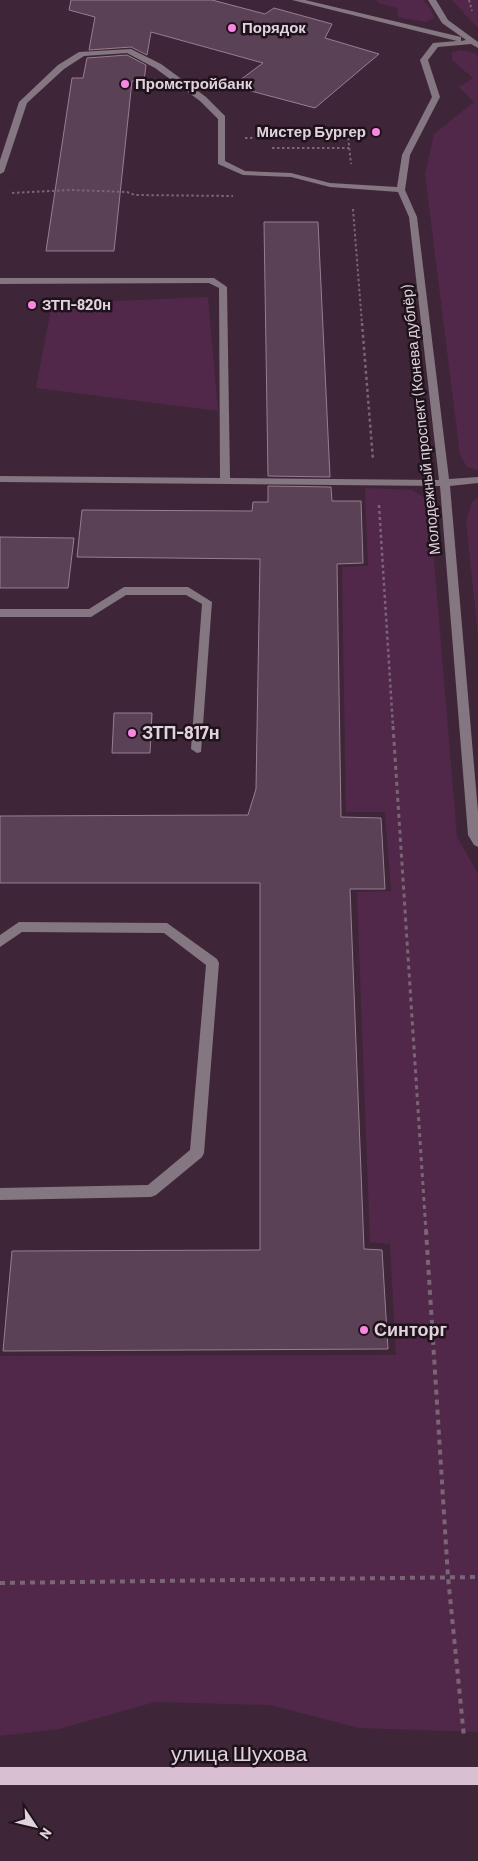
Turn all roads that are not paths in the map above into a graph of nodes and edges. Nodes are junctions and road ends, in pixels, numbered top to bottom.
1 (296, 0) edge
2 (432, 0) edge
3 (474, 44) edge
4 (0, 172) edge
5 (401, 190) junction
6 (0, 281) edge
7 (0, 479) edge
8 (478, 480) edge
9 (225, 481) junction
10 (445, 483) junction
11 (0, 613) edge
12 (197, 749) dead end
13 (478, 842) edge
14 (0, 942) edge
15 (0, 1194) edge
16 (0, 1776) edge
17 (478, 1776) edge

1 - 3 street
2 - 3 street
3 - 5 street
4 - 5 street
5 - 10 street, Молодежный проспект (Конева дублёр)
6 - 9 street
7 - 9 street
8 - 10 street
9 - 10 street
10 - 13 street, Молодежный проспект (Конева дублёр)
11 - 12 street
14 - 15 street
16 - 17 main road, улица Шухова

